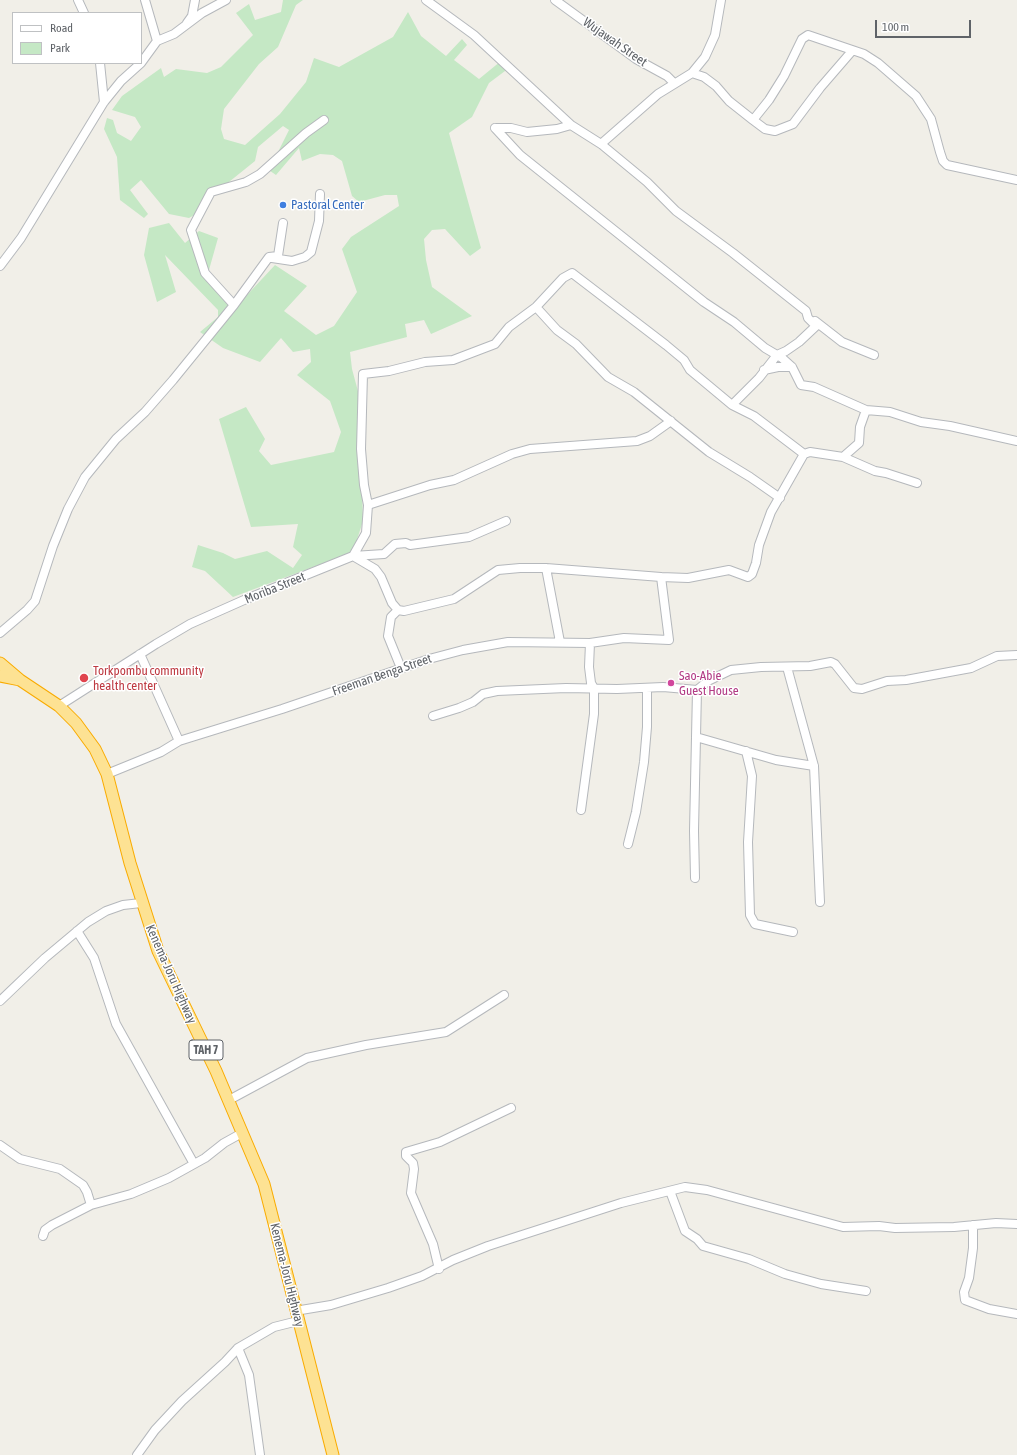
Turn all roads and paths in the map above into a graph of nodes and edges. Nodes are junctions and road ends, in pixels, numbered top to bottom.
1 (78, 0) edge
2 (145, 0) edge
3 (195, 0) edge
4 (226, 0) edge
5 (426, 0) edge
6 (555, 0) edge
7 (721, 0) edge
8 (84, 12) edge
9 (186, 26) junction
10 (157, 41) junction
11 (852, 50) junction
12 (142, 62) edge
13 (100, 64) edge
14 (140, 64) edge
15 (692, 73) junction
16 (674, 84) junction
17 (104, 102) junction
18 (324, 120) dead end
19 (752, 120) junction
20 (571, 124) junction
21 (601, 144) junction
22 (1017, 180) edge
23 (320, 194) dead end
24 (283, 223) dead end
25 (269, 257) junction
26 (0, 266) edge
27 (234, 305) junction
28 (536, 307) junction
29 (809, 316) junction
30 (777, 355) junction
31 (874, 355) dead end
32 (792, 367) junction
33 (764, 370) junction
34 (732, 405) junction
35 (866, 410) junction
36 (671, 421) junction
37 (1017, 441) edge
38 (804, 454) junction
39 (843, 457) junction
40 (917, 483) dead end
41 (780, 498) junction
42 (368, 505) junction
43 (506, 521) dead end
44 (353, 556) junction
45 (546, 568) junction
46 (661, 576) junction
47 (398, 610) junction
48 (0, 633) edge
49 (560, 642) junction
50 (590, 643) junction
51 (140, 654) junction
52 (1017, 655) edge
53 (0, 663) edge
54 (787, 667) junction
55 (401, 668) junction
56 (0, 676) edge
57 (20, 680) junction
58 (594, 688) junction
59 (646, 688) junction
60 (697, 690) junction
61 (59, 706) junction
62 (433, 716) dead end
63 (696, 737) junction
64 (179, 741) junction
65 (746, 751) junction
66 (814, 766) junction
67 (107, 774) junction
68 (581, 810) dead end
69 (628, 844) dead end
70 (695, 878) dead end
71 (141, 902) junction
72 (820, 902) dead end
73 (77, 931) junction
74 (793, 932) dead end
75 (504, 994) dead end
76 (0, 1002) edge
77 (229, 1100) junction
78 (512, 1108) dead end
79 (242, 1133) junction
80 (0, 1145) edge
81 (194, 1164) junction
82 (670, 1191) junction
83 (90, 1205) junction
84 (1017, 1224) edge
85 (973, 1225) junction
86 (43, 1236) dead end
87 (439, 1269) junction
88 (866, 1291) dead end
89 (1017, 1314) edge
90 (296, 1316) junction
91 (238, 1348) junction
92 (137, 1455) edge
93 (260, 1455) edge
94 (333, 1455) edge

1 - 8 street
2 - 10 street
3 - 9 street
4 - 9 street
5 - 20 street
6 - 16 street, Wujawah Street
7 - 15 street
9 - 10 street
10 - 12 street
11 - 19 street
11 - 19 street
11 - 22 street
13 - 17 street
14 - 17 street
15 - 16 street
15 - 19 street
16 - 21 street
17 - 26 street
18 - 27 street
20 - 21 street
20 - 30 street
21 - 29 street
23 - 25 street
24 - 25 street
25 - 27 street
27 - 48 street
28 - 34 street
28 - 36 street
28 - 42 street
29 - 30 street
29 - 31 street
30 - 32 street
30 - 33 street
32 - 33 street
32 - 35 street
33 - 34 street
34 - 38 street
35 - 37 street
35 - 39 street
36 - 41 street
36 - 42 street
38 - 39 street
38 - 41 street
39 - 40 street
41 - 46 street
42 - 44 street
43 - 44 street, Moriba Street
44 - 47 street
44 - 51 street, Moriba Street
45 - 46 street
45 - 47 street
45 - 49 street
46 - 50 street, Freeman Benga Street
47 - 55 street
49 - 50 street, Freeman Benga Street
49 - 55 street, Freeman Benga Street
50 - 58 street
51 - 61 street, Moriba Street
51 - 64 street
52 - 54 street
53 - 57 highway, Kenema-Joru Highway / TAH 7
54 - 60 street
54 - 66 street
55 - 64 street, Freeman Benga Street
56 - 57 highway, Kenema-Joru Highway / TAH 7
57 - 61 highway, Kenema-Joru Highway / TAH 7
58 - 59 street
58 - 62 street
58 - 68 street
59 - 60 street
59 - 69 street
60 - 63 street
61 - 67 highway, Kenema-Joru Highway / TAH 7
63 - 65 street
63 - 70 street
64 - 67 street, Freeman Benga Street
65 - 66 street
65 - 74 street
66 - 72 street
67 - 71 highway, Kenema-Joru Highway / TAH 7
71 - 73 street
71 - 77 highway, Kenema-Joru Highway / TAH 7
73 - 76 street
73 - 81 street
75 - 77 street
77 - 79 highway, Kenema-Joru Highway / TAH 7
78 - 87 street
79 - 81 street
79 - 90 highway, Kenema-Joru Highway / TAH 7
80 - 83 street
81 - 83 street
82 - 85 street
82 - 87 street
82 - 88 street
83 - 86 street
84 - 85 street
85 - 89 street
87 - 90 street
90 - 91 street
90 - 94 highway, Kenema-Joru Highway / TAH 7
91 - 92 street
91 - 93 street

